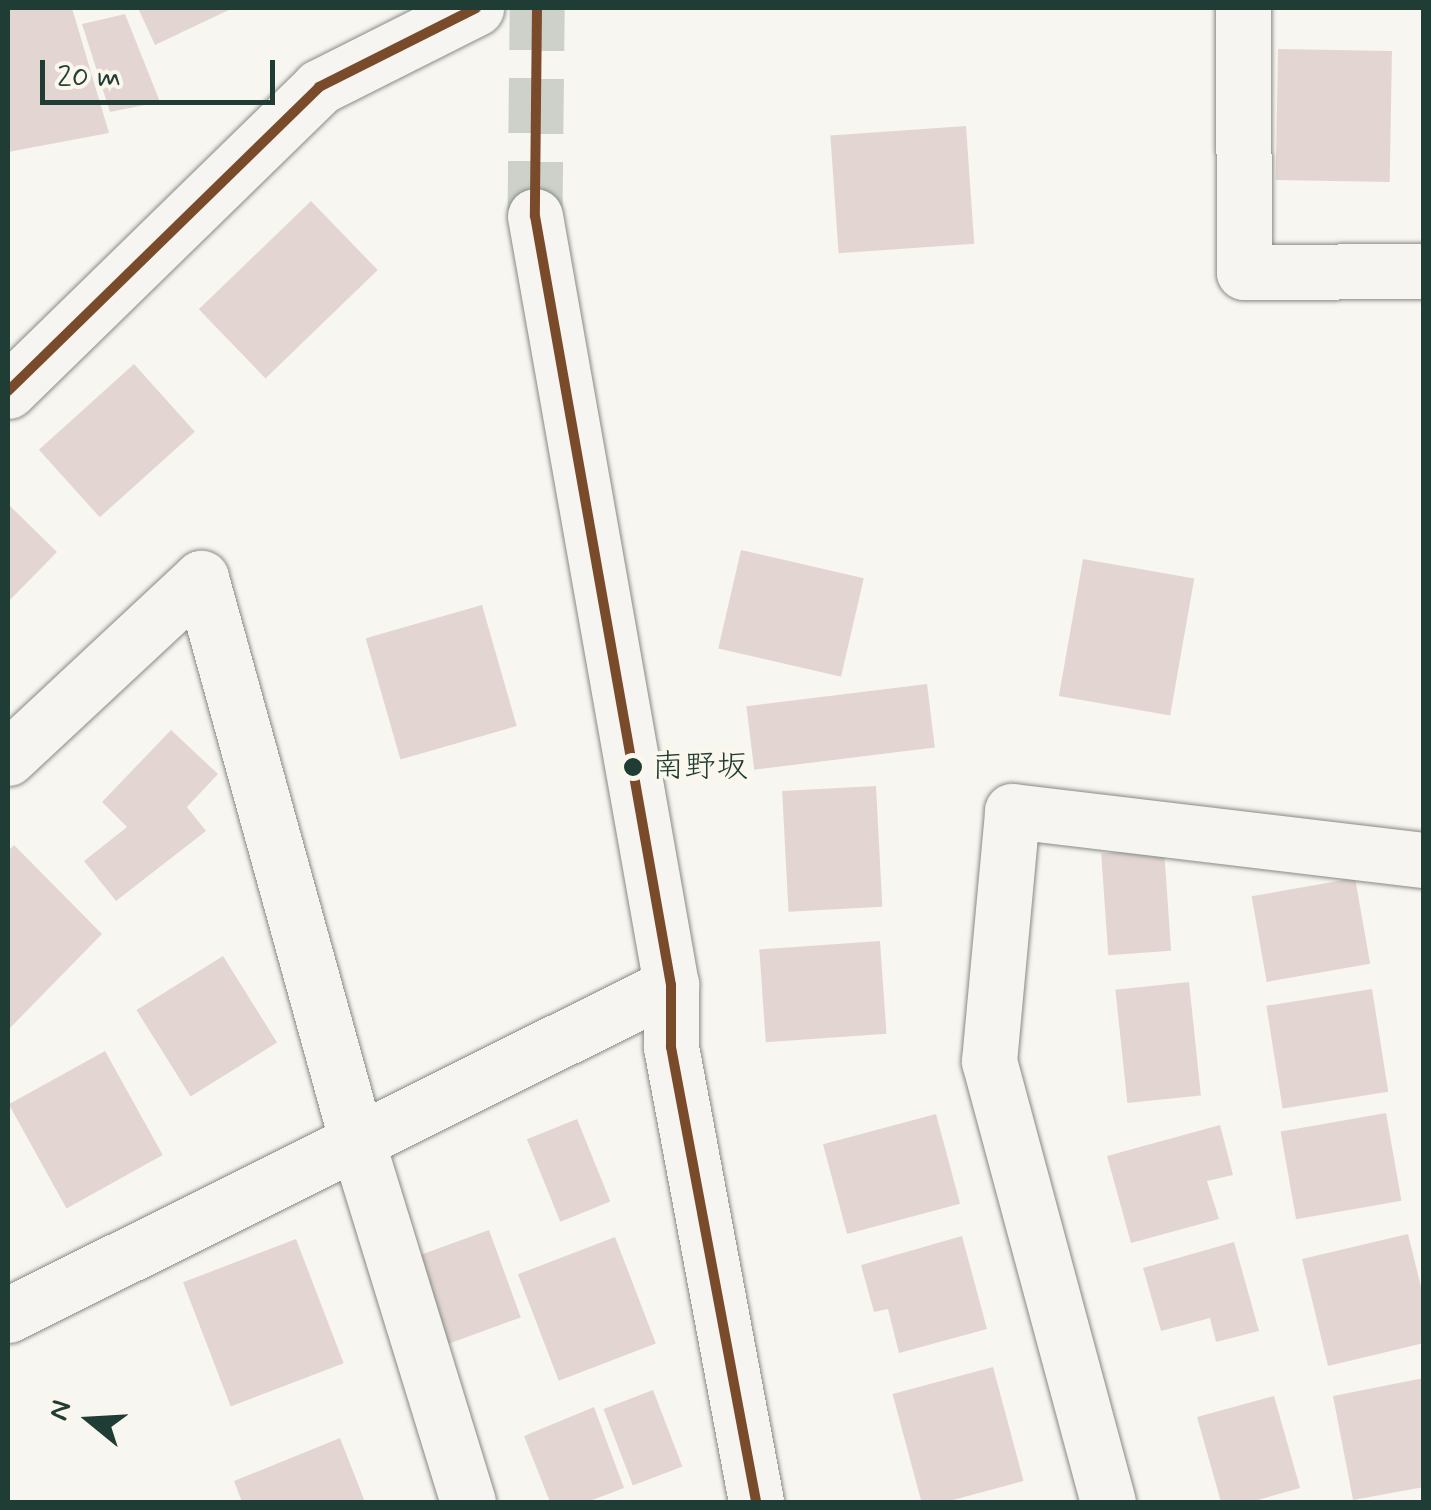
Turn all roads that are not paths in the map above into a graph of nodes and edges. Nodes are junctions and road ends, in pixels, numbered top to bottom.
1 (476, 8) edge
2 (1243, 8) edge
3 (535, 216) tunnel mouth
4 (1424, 271) edge
5 (8, 391) edge
6 (8, 758) edge
7 (1420, 874) edge
8 (670, 985) junction
9 (356, 1138) junction
10 (8, 1315) edge
11 (468, 1502) edge
12 (756, 1502) edge
13 (1108, 1502) edge

1 - 5 street
2 - 4 street
3 - 8 street
6 - 9 street
7 - 13 street
8 - 9 street
8 - 12 street
9 - 10 street
9 - 11 street

